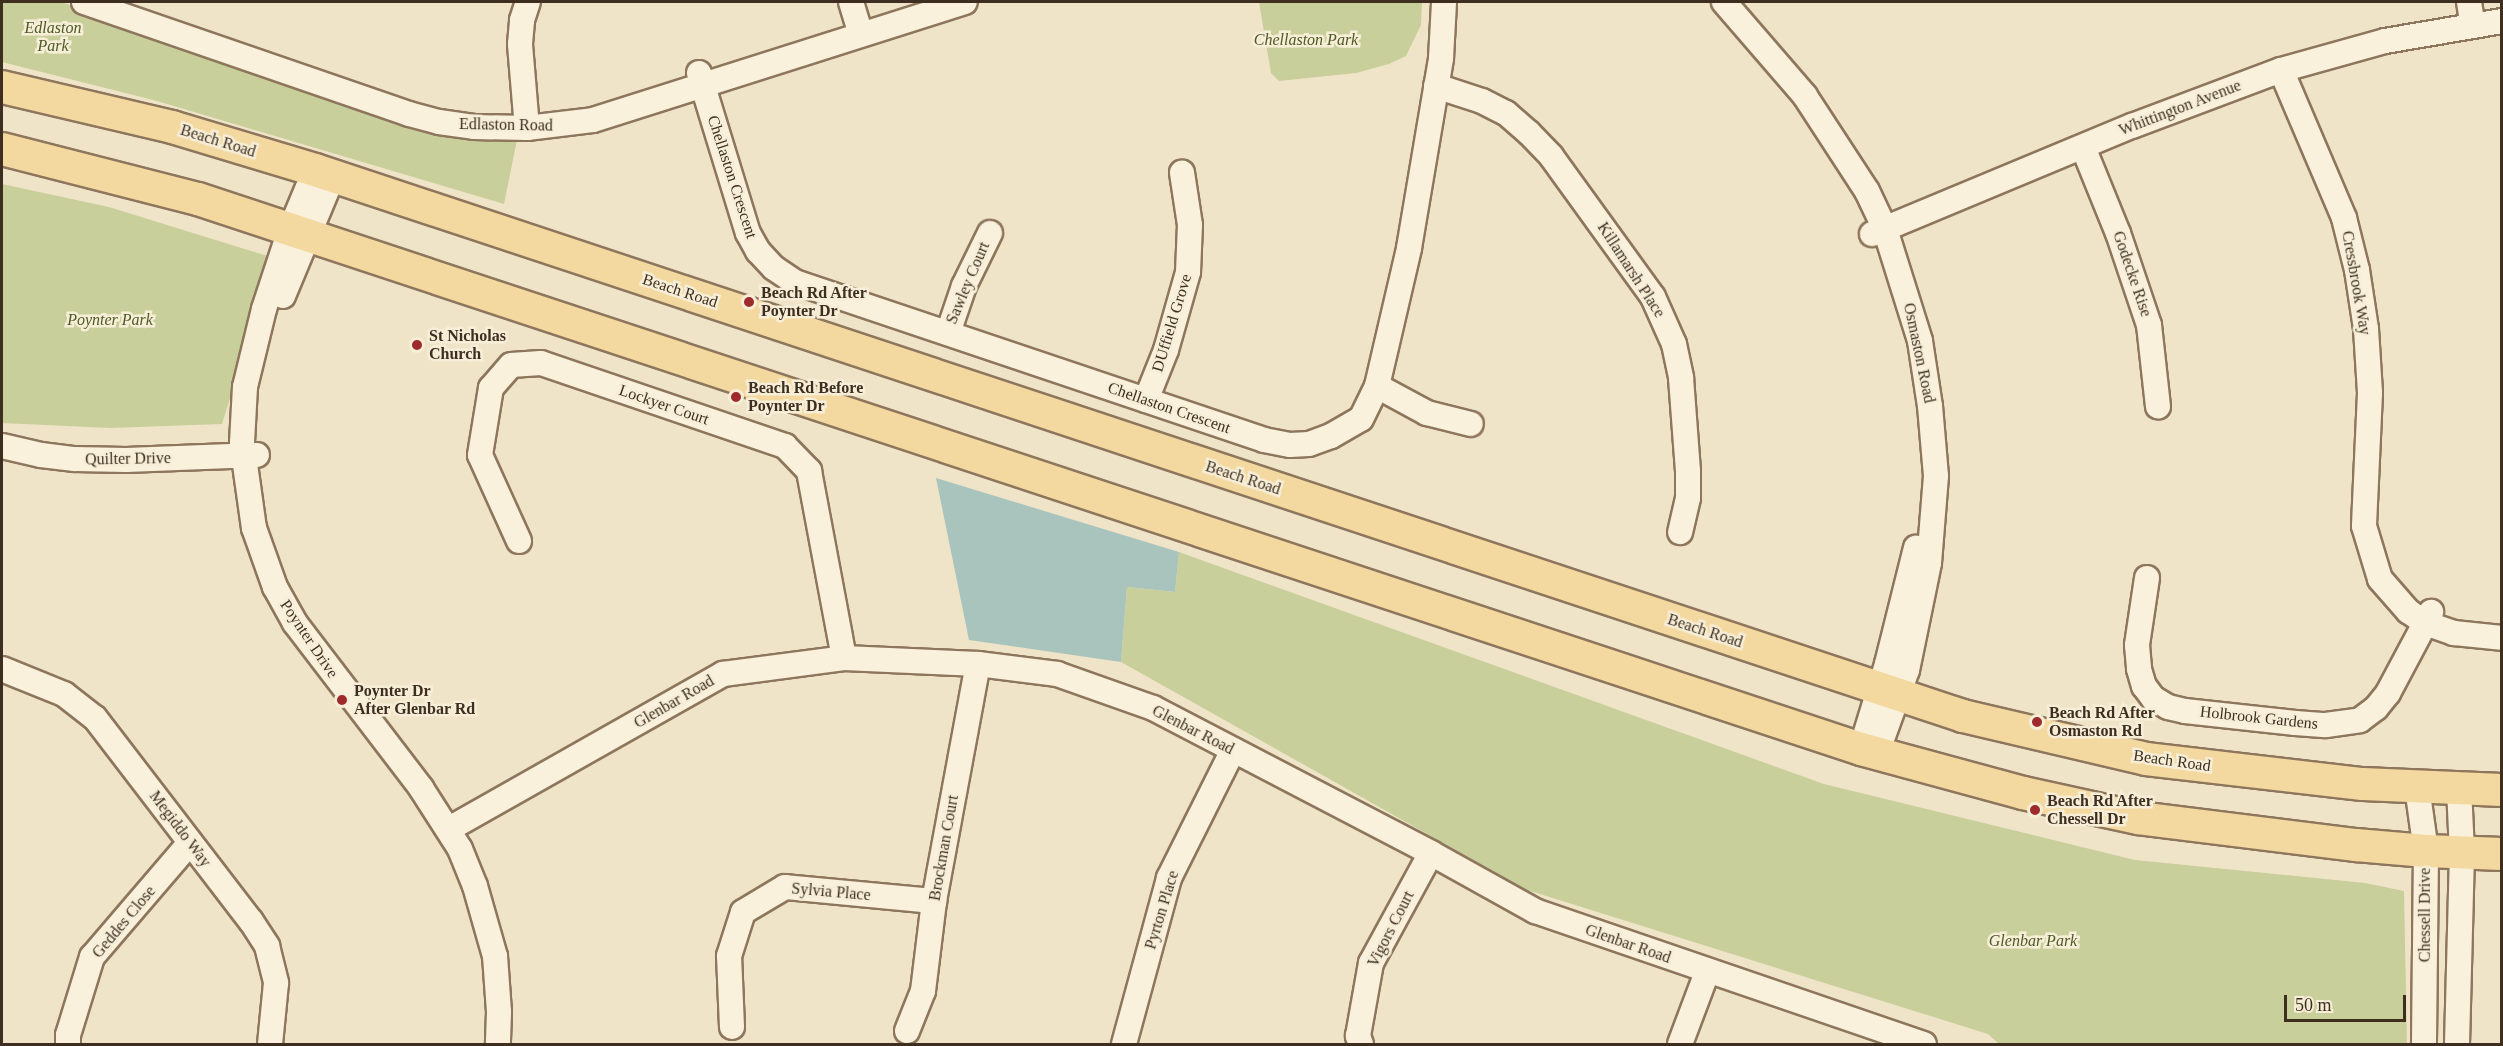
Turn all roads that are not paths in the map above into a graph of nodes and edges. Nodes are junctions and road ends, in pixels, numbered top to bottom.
1 (528, 2) edge
2 (915, 2) edge
3 (965, 2) edge
4 (1444, 2) edge
5 (1704, 2) edge
6 (1724, 2) edge
7 (2469, 2) edge
8 (106, 3) edge
9 (856, 19) edge
10 (2502, 21) edge
11 (2473, 26) junction
12 (2280, 70) junction
13 (700, 79) junction
14 (1436, 86) junction
15 (2, 87) edge
16 (526, 121) junction
17 (2083, 147) junction
18 (2, 149) edge
19 (324, 173) junction
20 (1182, 173) dead end
21 (1878, 232) junction
22 (300, 233) junction
23 (990, 233) dead end
24 (948, 333) junction
25 (1377, 386) junction
26 (1146, 400) junction
27 (2158, 407) dead end
28 (1471, 424) dead end
29 (2, 432) edge
30 (2, 446) edge
31 (250, 449) junction
32 (1680, 532) dead end
33 (519, 541) dead end
34 (2147, 578) dead end
35 (2428, 618) junction
36 (2502, 630) edge
37 (2502, 638) edge
38 (844, 658) junction
39 (978, 664) junction
40 (2, 669) edge
41 (1889, 693) junction
42 (1233, 750) junction
43 (1869, 751) junction
44 (2417, 787) junction
45 (2459, 789) junction
46 (2502, 790) edge
47 (456, 826) junction
48 (189, 844) junction
49 (2426, 851) junction
50 (2462, 852) junction
51 (1431, 854) junction
52 (2502, 854) edge
53 (934, 901) junction
54 (1707, 972) junction
55 (732, 1027) dead end
56 (907, 1031) dead end
57 (68, 1044) edge
58 (270, 1044) edge
59 (498, 1044) edge
60 (511, 1044) edge
61 (1124, 1044) edge
62 (1361, 1044) edge
63 (1680, 1044) edge
64 (1922, 1044) edge
65 (2424, 1044) edge
66 (2457, 1044) edge

1 - 16 street
2 - 9 street, Edlaston Road
3 - 9 street, Edlaston Road
4 - 14 street, Chellaston Crescent
5 - 21 street, Osmaston Road
6 - 21 street, Osmaston Road
7 - 11 street
8 - 16 street, Edlaston Road
9 - 13 street, Edlaston Road
10 - 11 street, Whittington Avenue
11 - 12 street, Whittington Avenue
12 - 17 street, Whittington Avenue
12 - 35 street, Cressbrook Way
13 - 16 street, Edlaston Road
13 - 24 street, Chellaston Crescent
14 - 25 street, Chellaston Crescent
14 - 32 street, Killamarsh Place
15 - 19 main road, Beach Road
17 - 21 street, Whittington Avenue
17 - 27 street, Godecke Rise
18 - 22 main road
19 - 22 street, Poynter Drive
19 - 41 main road, Beach Road
20 - 26 street, DUffield Grove
21 - 41 street, Osmaston Road
22 - 31 street, Poynter Drive
22 - 43 main road
23 - 24 street, Sawley Court
24 - 26 street, Chellaston Crescent
25 - 26 street, Chellaston Crescent
25 - 28 street
29 - 31 street, Quilter Drive
30 - 31 street, Quilter Drive
31 - 47 street, Poynter Drive
33 - 38 street, Lockyer Court
34 - 35 street, Holbrook Gardens
35 - 36 street, Cressbrook Way
35 - 37 street, Cressbrook Way
38 - 39 street, Glenbar Road
38 - 47 street, Glenbar Road
39 - 42 street, Glenbar Road
39 - 53 street, Brockman Court
40 - 48 street, Megiddo Way
41 - 43 street, Osmaston Road
41 - 44 main road, Beach Road
42 - 51 street, Glenbar Road
42 - 61 street, Pyrton Place
43 - 49 main road
44 - 45 main road, Beach Road
44 - 49 street, Chessell Drive
45 - 46 main road, Beach Road
45 - 50 street, Chessell Drive
47 - 59 street, Poynter Drive
47 - 60 street, Poynter Drive
48 - 57 street, Geddes Close
48 - 58 street, Megiddo Way
49 - 50 main road
49 - 65 street, Chessell Drive
50 - 52 main road
50 - 66 street, Chessell Drive
51 - 54 street, Glenbar Road
51 - 62 street, Vigors Court
53 - 55 street, Sylvia Place
53 - 56 street, Brockman Court
54 - 63 street
54 - 64 street, Glenbar Road

